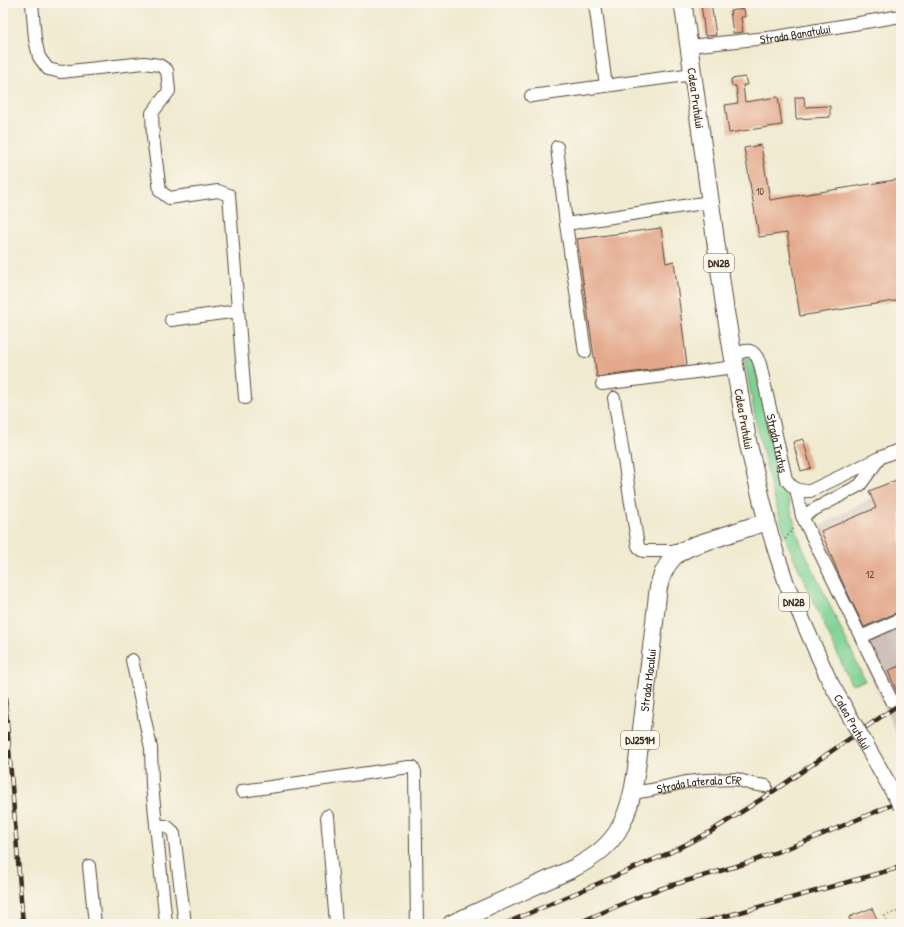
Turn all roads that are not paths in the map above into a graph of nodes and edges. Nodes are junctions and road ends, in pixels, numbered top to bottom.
1 (32, 3) edge
2 (595, 3) edge
3 (683, 3) edge
4 (901, 16) edge
5 (689, 46) junction
6 (693, 74) junction
7 (606, 86) junction
8 (531, 96) dead end
9 (557, 147) dead end
10 (710, 202) junction
11 (566, 224) junction
12 (238, 311) junction
13 (171, 320) dead end
14 (585, 352) dead end
15 (734, 361) junction
16 (602, 384) dead end
17 (245, 398) dead end
18 (614, 398) dead end
19 (901, 450) edge
20 (879, 458) junction
21 (796, 489) junction
22 (802, 516) junction
23 (767, 522) junction
24 (682, 551) junction
25 (901, 619) edge
26 (861, 637) junction
27 (132, 660) dead end
28 (892, 701) dead end
29 (766, 786) dead end
30 (242, 791) dead end
31 (632, 793) junction
32 (901, 806) edge
33 (327, 816) dead end
34 (156, 826) junction
35 (89, 866) dead end
36 (95, 924) edge
37 (166, 924) edge
38 (185, 924) edge
39 (336, 924) edge
40 (417, 924) edge
41 (451, 924) edge

1 - 12 street
2 - 7 street
3 - 5 highway, Calea Prutului / DN2B
4 - 5 street, Strada Banatului
5 - 6 highway, Calea Prutului / DN2B
6 - 7 street
6 - 10 highway, Calea Prutului / DN2B
7 - 8 street
9 - 11 street
10 - 11 street
10 - 15 highway, Calea Prutului / DN2B
11 - 14 street
12 - 13 street
12 - 17 street
15 - 16 street
15 - 21 street, Strada Trutuș
15 - 23 highway, Calea Prutului / DN2B
18 - 24 street
19 - 20 street
20 - 21 street
20 - 22 street
21 - 22 street
22 - 26 street
23 - 24 highway, Strada Macului / DJ251M
23 - 32 main road, Calea Prutului / DN2B, bridge
24 - 31 highway, Strada Macului / DJ251M
25 - 26 street
26 - 28 street
27 - 34 street
29 - 31 street, Strada Laterala CFR
30 - 40 street
31 - 41 highway, Strada Macului / DJ251M
33 - 39 street
34 - 37 street
34 - 38 street
35 - 36 street

